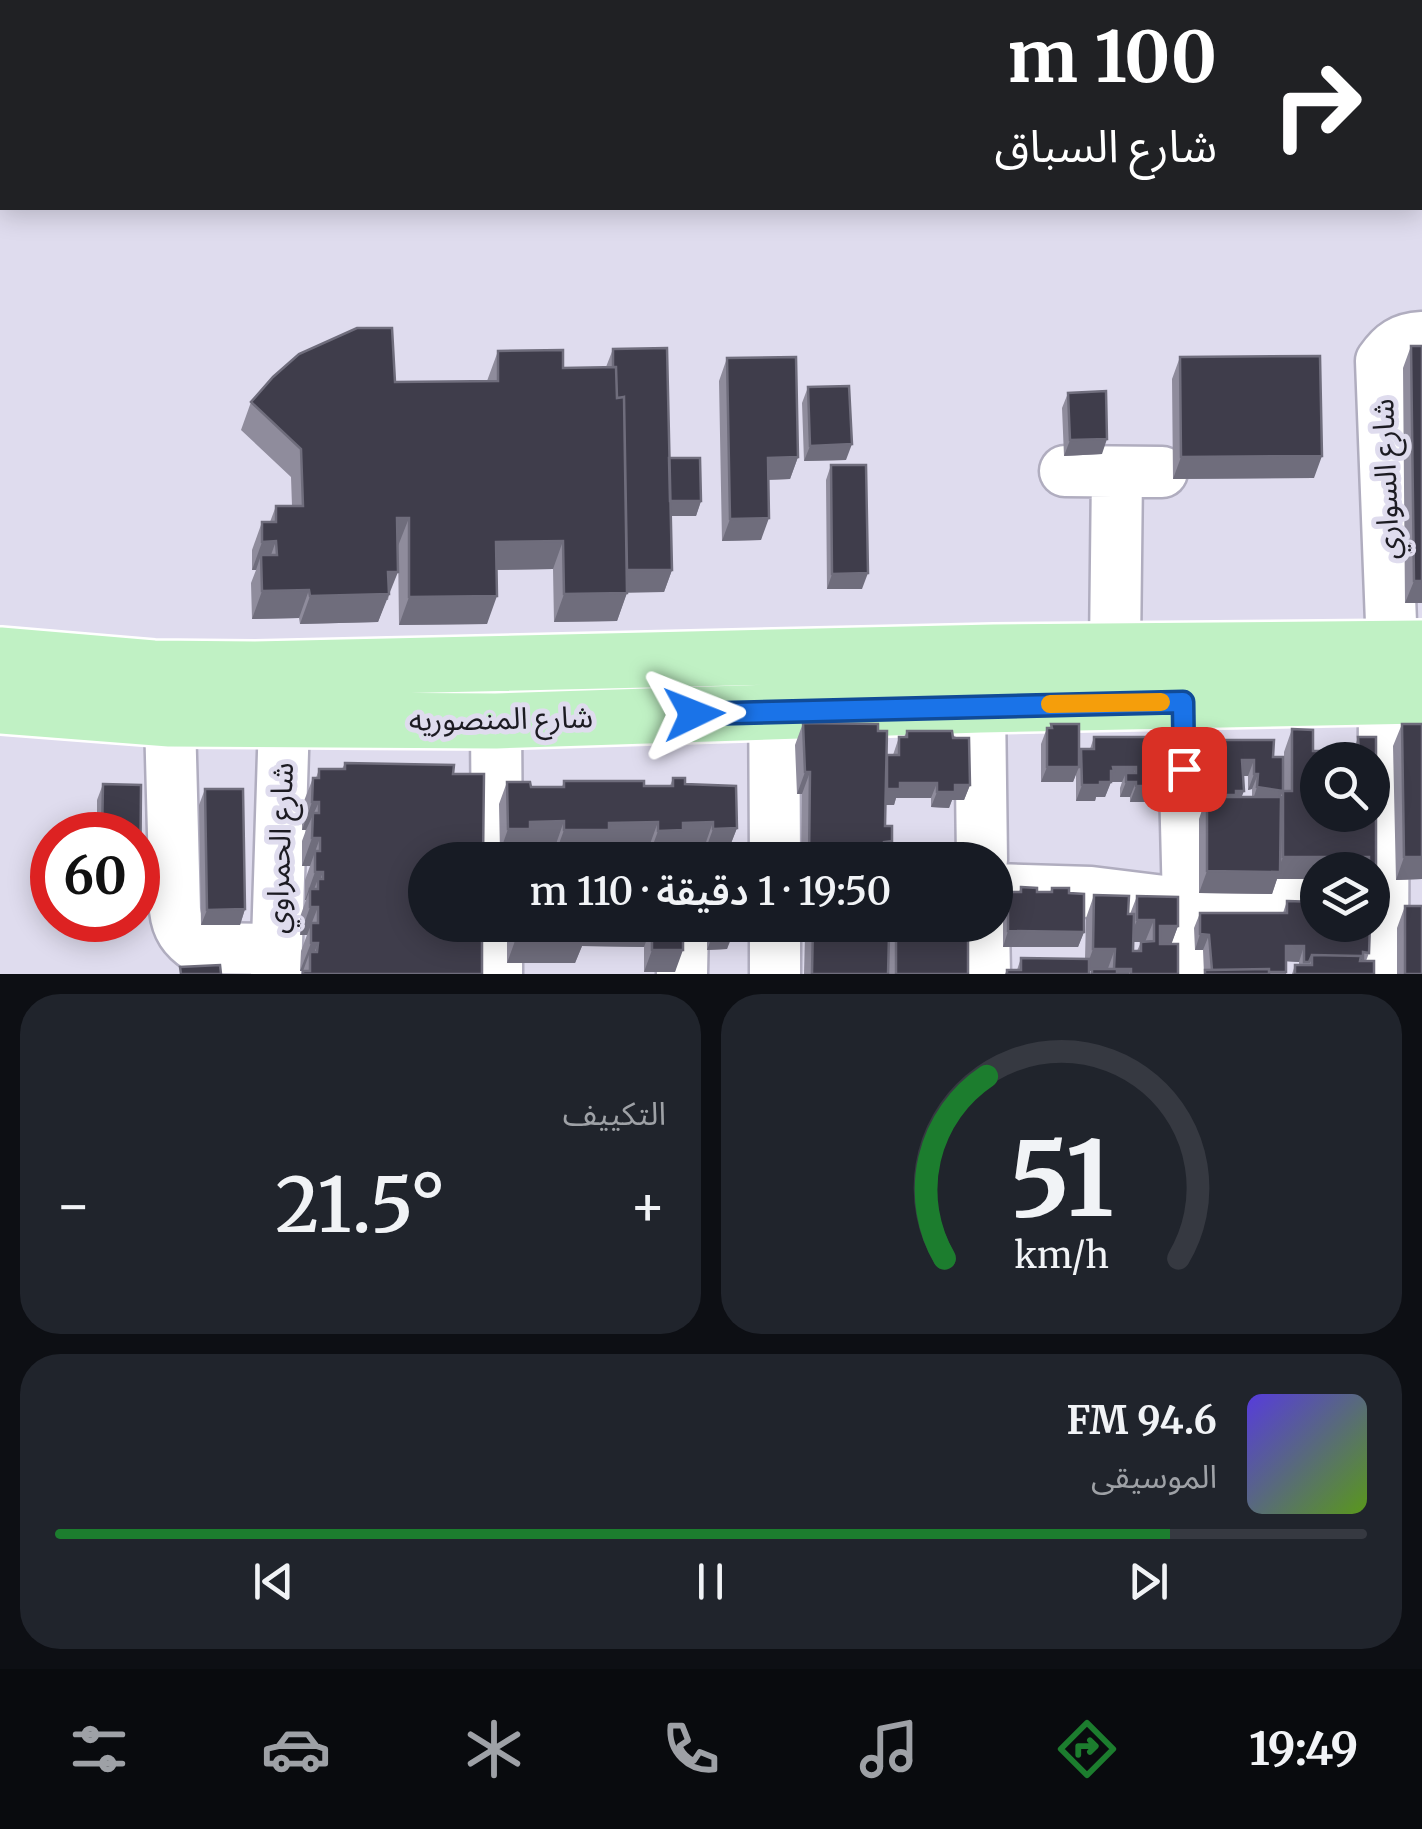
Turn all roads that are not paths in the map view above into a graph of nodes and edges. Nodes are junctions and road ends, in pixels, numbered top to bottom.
1 (1422, 337) edge
2 (1065, 471) dead end
3 (1115, 650) junction
4 (0, 654) edge
5 (774, 658) junction
6 (1405, 672) edge
7 (1183, 702) junction
8 (980, 705) junction
9 (0, 706) edge
10 (774, 711) junction
11 (170, 719) junction
12 (496, 721) junction
13 (284, 722) junction
14 (497, 842) edge
15 (774, 842) edge
16 (982, 842) edge
17 (1013, 890) edge
18 (1188, 904) junction
19 (1300, 904) edge
20 (1393, 904) edge
21 (497, 942) edge
22 (683, 942) edge
23 (774, 942) edge
24 (984, 942) edge
25 (277, 962) edge
26 (496, 974) edge
27 (682, 974) edge
28 (775, 974) edge
29 (985, 974) edge
30 (1187, 974) edge
31 (1383, 974) edge

1 - 6 street, شارع السواري
2 - 3 street
3 - 5 main road, شارع المنصوريه
3 - 6 main road, شارع المنصوريه
4 - 5 main road, شارع المنصوريه
5 - 10 street
6 - 7 main road, شارع المنصوريه
6 - 20 street
7 - 8 main road, شارع المنصوريه
7 - 18 street
8 - 10 main road, شارع المنصوريه
8 - 16 street
9 - 11 main road, شارع المنصوريه
10 - 12 main road, شارع المنصوريه
10 - 15 street
11 - 13 main road, شارع المنصوريه
11 - 25 street
12 - 13 main road, شارع المنصوريه
12 - 14 street
13 - 25 street, شارع الحمراوي
17 - 18 street
18 - 19 street
18 - 30 street
20 - 31 street
21 - 26 street
22 - 27 street
23 - 28 street
24 - 29 street

